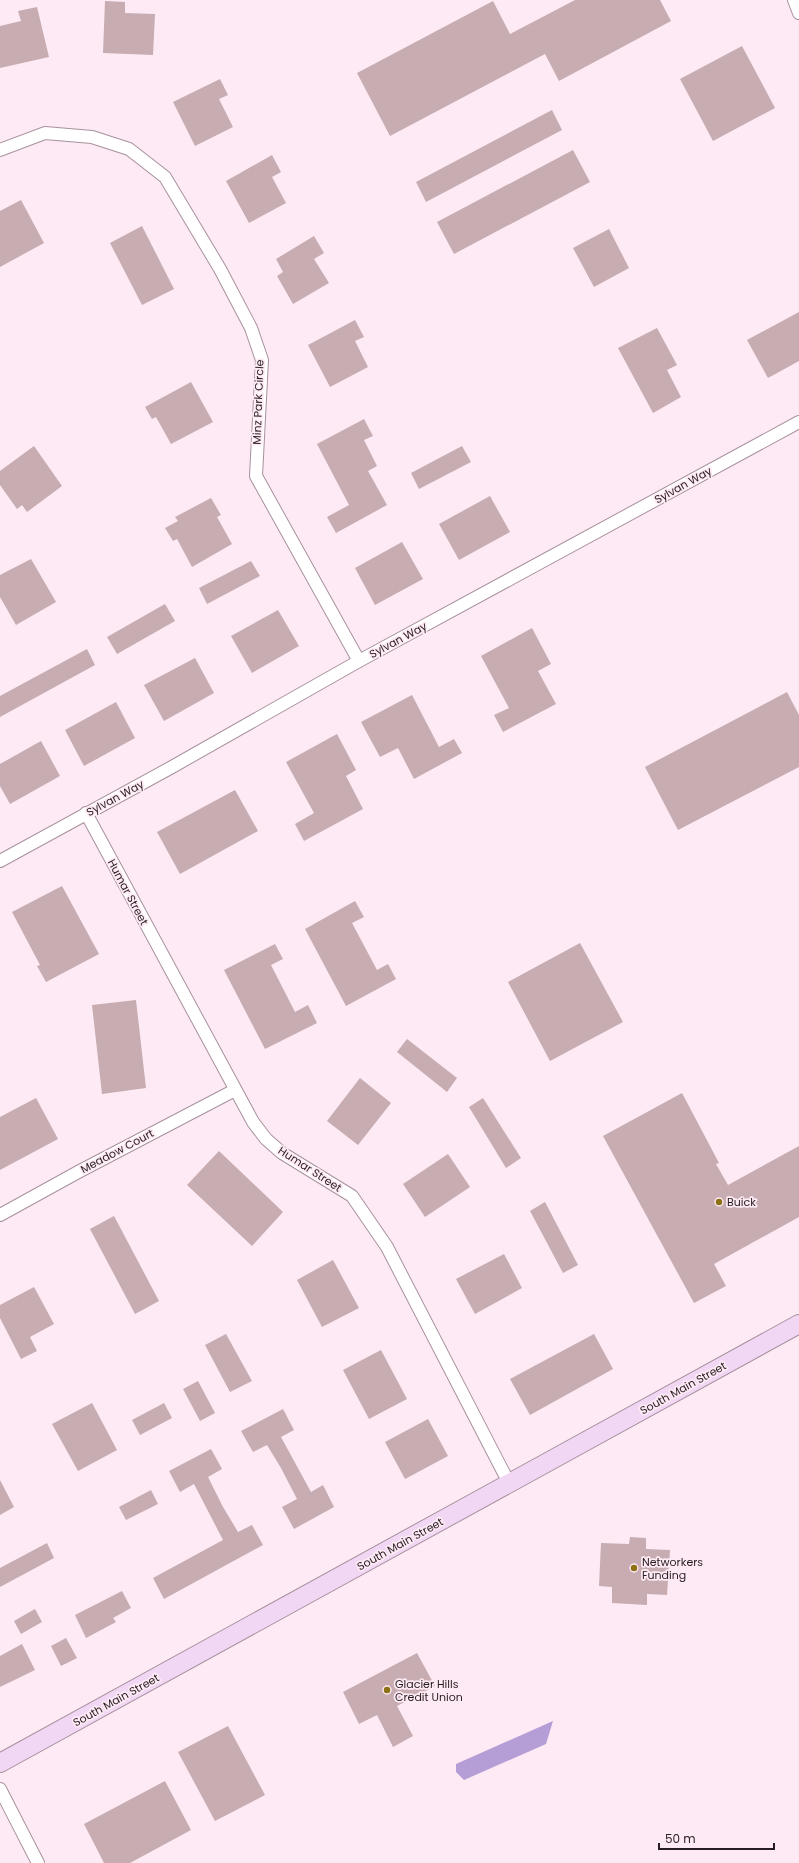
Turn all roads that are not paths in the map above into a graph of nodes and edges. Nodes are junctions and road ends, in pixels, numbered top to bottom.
1 (794, 0) edge
2 (799, 13) edge
3 (0, 150) edge
4 (799, 422) edge
5 (359, 661) junction
6 (86, 813) junction
7 (0, 861) edge
8 (235, 1090) junction
9 (0, 1215) edge
10 (799, 1324) edge
11 (509, 1483) junction
12 (0, 1763) edge
13 (0, 1789) edge
14 (38, 1863) edge

1 - 2 street
3 - 5 street, Minz Park Circle
4 - 5 street, Sylvan Way
5 - 6 street, Sylvan Way
6 - 7 street, Sylvan Way
6 - 8 street, Humar Street
8 - 9 street, Meadow Court
8 - 11 street, Humar Street
10 - 11 main road, South Main Street
11 - 12 main road, South Main Street
13 - 14 street

